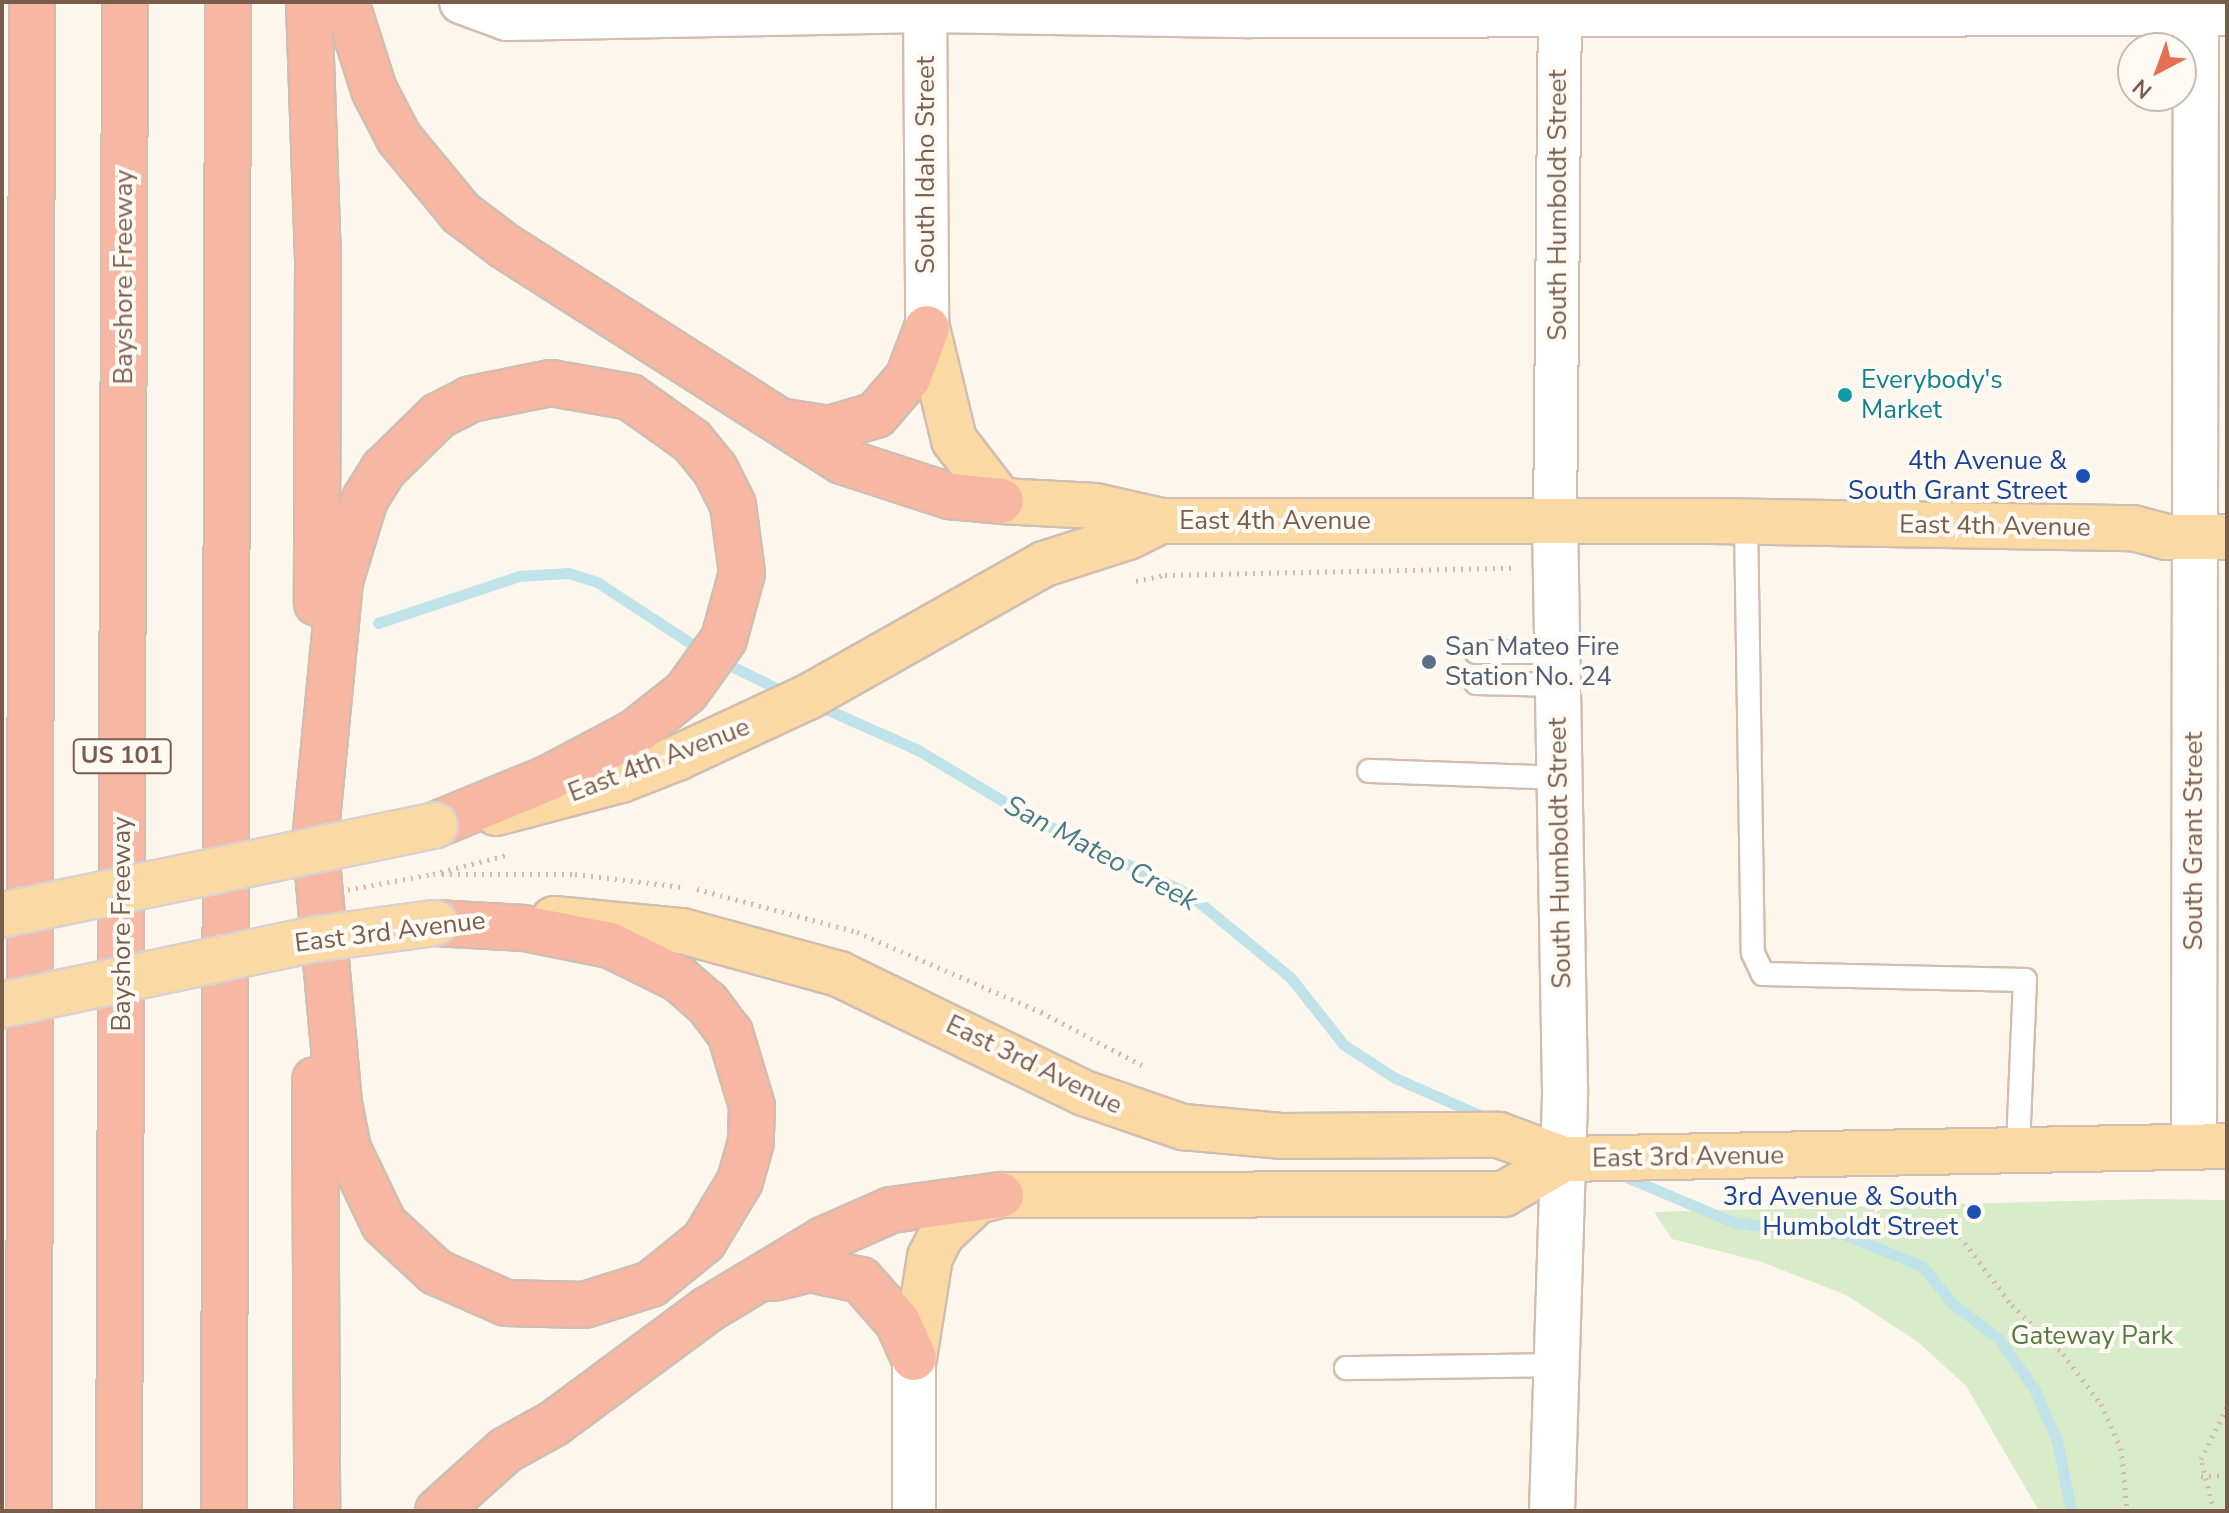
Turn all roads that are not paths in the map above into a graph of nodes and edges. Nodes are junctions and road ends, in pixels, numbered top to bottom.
1 (32, 2) edge
2 (125, 2) edge
3 (228, 2) edge
4 (309, 2) edge
5 (346, 2) edge
6 (461, 2) edge
7 (925, 6) edge
8 (1252, 9) edge
9 (1560, 9) edge
10 (1878, 9) edge
11 (610, 10) edge
12 (2206, 10) edge
13 (2, 161) edge
14 (927, 328) junction
15 (770, 417) junction
16 (1001, 501) junction
17 (1161, 521) junction
18 (1746, 521) junction
19 (1555, 523) junction
20 (2211, 526) edge
21 (1476, 652) dead end
22 (1558, 669) junction
23 (1476, 683) dead end
24 (2, 718) edge
25 (1369, 771) dead end
26 (1559, 778) junction
27 (435, 825) junction
28 (315, 841) junction
29 (2, 915) edge
30 (435, 923) junction
31 (21, 1023) edge
32 (2210, 1146) edge
33 (2018, 1150) junction
34 (1564, 1159) junction
35 (1001, 1195) junction
36 (2, 1301) edge
37 (707, 1310) junction
38 (914, 1358) junction
39 (1554, 1365) junction
40 (1346, 1368) dead end
41 (29, 1511) edge
42 (119, 1511) edge
43 (224, 1511) edge
44 (317, 1511) edge
45 (438, 1511) edge
46 (914, 1511) edge
47 (1552, 1511) edge

1 - 13 highway
1 - 31 highway
2 - 42 highway, Bayshore Freeway / US 101
3 - 43 highway
4 - 28 highway
5 - 15 highway
6 - 11 street
7 - 8 street
7 - 11 street
7 - 14 street, South Idaho Street
8 - 9 street
9 - 10 street
9 - 19 street, South Humboldt Street
10 - 12 street
12 - 20 street, South Grant Street
14 - 15 highway
14 - 16 main road
15 - 16 highway
16 - 17 main road
17 - 19 main road, East 4th Avenue
17 - 27 main road, East 4th Avenue
18 - 19 main road, East 4th Avenue
18 - 20 main road, East 4th Avenue
18 - 33 lane
19 - 22 street, South Humboldt Street
20 - 32 street, South Grant Street
21 - 22 lane
22 - 23 lane
22 - 26 street, South Humboldt Street
24 - 31 highway
25 - 26 lane
26 - 34 street, South Humboldt Street
27 - 28 highway
27 - 29 main road, bridge
28 - 30 highway
28 - 44 highway
30 - 31 main road, East 3rd Avenue, bridge
30 - 34 main road, East 3rd Avenue
31 - 36 highway
31 - 41 highway
32 - 33 main road, East 3rd Avenue
33 - 34 main road, East 3rd Avenue
34 - 35 main road
34 - 39 street, South Humboldt Street
35 - 37 highway
35 - 38 main road
37 - 38 highway
37 - 45 highway
38 - 46 street
39 - 40 lane
39 - 47 street, South Humboldt Street

